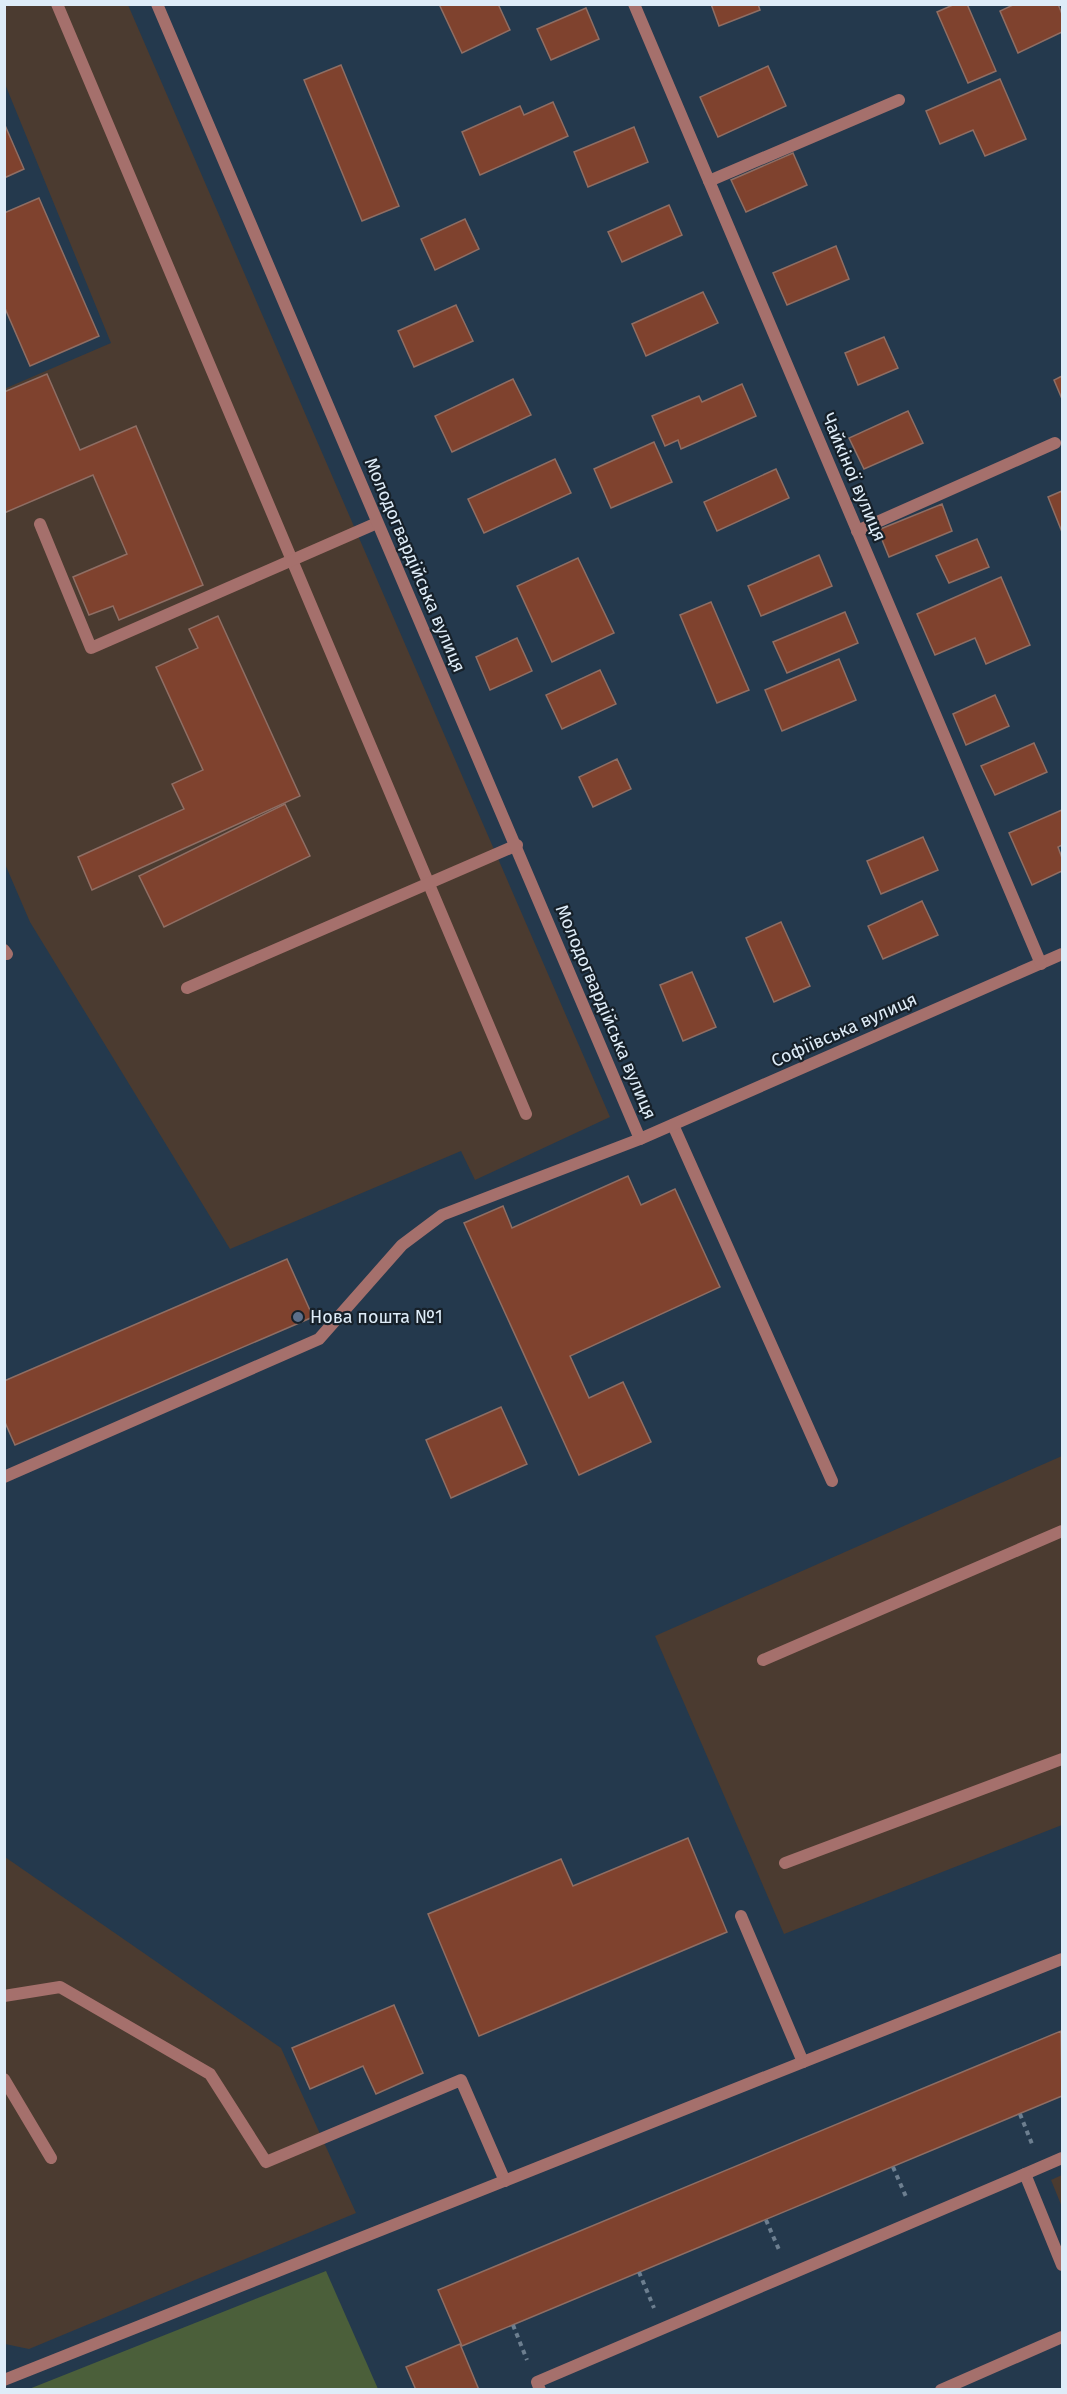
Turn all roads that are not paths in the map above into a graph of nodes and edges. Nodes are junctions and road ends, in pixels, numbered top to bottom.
1 (57, 4) edge
2 (157, 4) edge
3 (634, 4) edge
4 (899, 100) dead end
5 (709, 181) junction
6 (1055, 443) dead end
7 (377, 523) junction
8 (40, 524) dead end
9 (857, 531) junction
10 (292, 560) junction
11 (516, 845) junction
12 (428, 883) junction
13 (1062, 954) edge
14 (1041, 964) junction
15 (187, 988) dead end
16 (526, 1114) dead end
17 (673, 1125) junction
18 (640, 1139) junction
19 (4, 1477) edge
20 (832, 1481) dead end
21 (1062, 1531) edge
22 (763, 1660) dead end
23 (1062, 1759) edge
24 (785, 1863) dead end
25 (741, 1916) dead end
26 (1062, 1959) edge
27 (4, 1996) edge
28 (803, 2062) junction
29 (4, 2079) edge
30 (51, 2158) dead end
31 (1062, 2158) edge
32 (1025, 2174) junction
33 (505, 2181) junction
34 (1062, 2265) edge
35 (1062, 2337) edge
36 (4, 2380) edge
37 (538, 2386) edge
38 (941, 2390) edge

1 - 10 street
2 - 7 street, Молодогвардійська вулиця
3 - 5 street, Чайкіної вулиця
4 - 5 street
5 - 9 street, Чайкіної вулиця
6 - 9 street
7 - 10 street
7 - 11 street, Молодогвардійська вулиця
8 - 10 street
9 - 14 street, Чайкіної вулиця
10 - 12 street
11 - 12 street
11 - 18 street, Молодогвардійська вулиця
12 - 15 street
12 - 16 street
13 - 14 street, Софіївська вулиця
14 - 17 street, Софіївська вулиця
17 - 18 street, Софіївська вулиця
17 - 20 street
18 - 19 street, Софіївська вулиця
21 - 22 street
23 - 24 street
25 - 28 street
26 - 28 street
27 - 33 street
28 - 33 street
29 - 30 street
31 - 32 street
32 - 34 street
32 - 37 street
33 - 36 street
35 - 38 street

